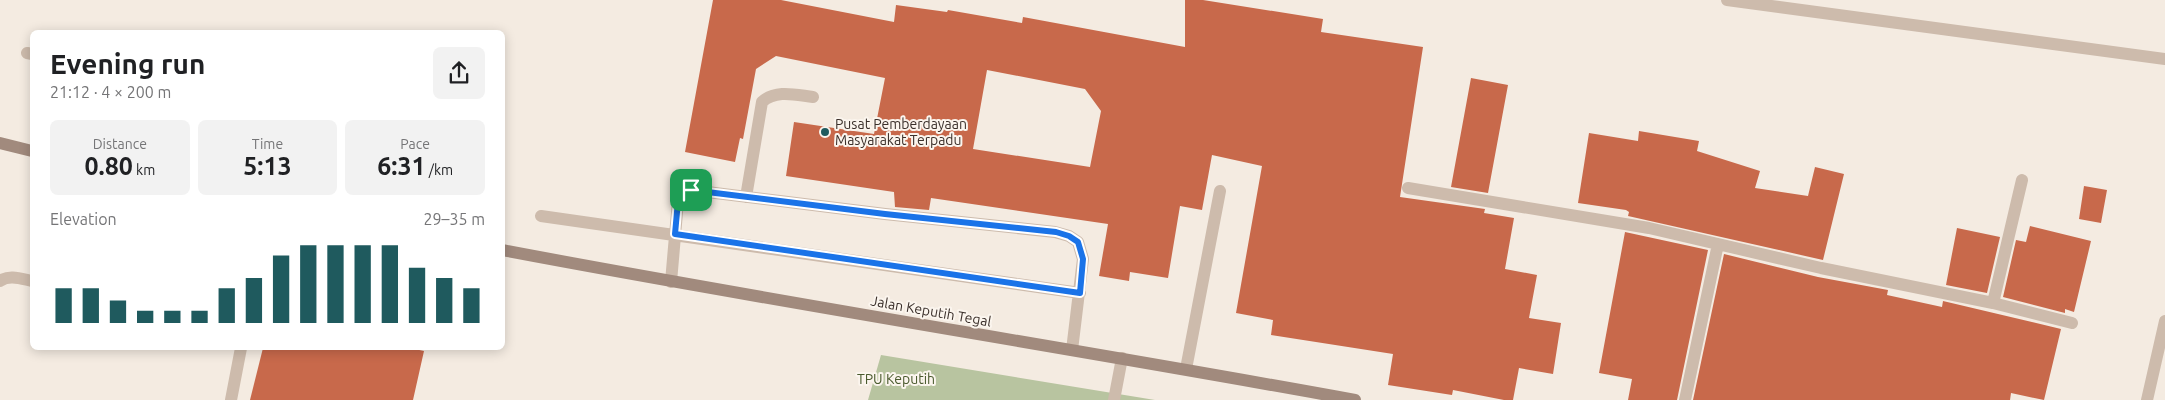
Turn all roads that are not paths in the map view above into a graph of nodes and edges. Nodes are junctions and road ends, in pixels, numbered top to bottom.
1 (1728, 0) edge
2 (2165, 59) edge
3 (813, 97) dead end
4 (0, 143) edge
5 (30, 150) edge
6 (2022, 180) dead end
7 (1408, 188) dead end
8 (1220, 191) dead end
9 (746, 197) junction
10 (541, 216) dead end
11 (675, 234) junction
12 (1718, 244) junction
13 (505, 251) edge
14 (0, 281) edge
15 (30, 281) edge
16 (671, 282) junction
17 (1080, 293) junction
18 (1993, 303) junction
19 (2165, 321) edge
20 (2072, 323) dead end
21 (241, 350) edge
22 (1072, 350) junction
23 (1122, 358) junction
24 (1186, 369) junction
25 (231, 400) edge
26 (1114, 400) edge
27 (1355, 400) edge
28 (1685, 400) edge
29 (2146, 400) edge

1 - 2 street
3 - 9 street
4 - 5 main road
6 - 18 street
7 - 12 street
8 - 24 street
9 - 11 street
9 - 17 street
10 - 11 street
11 - 16 street
11 - 17 street
12 - 18 street
12 - 28 street
13 - 16 main road, Jalan Keputih Tegal
14 - 15 street
16 - 22 main road, Jalan Keputih Tegal
17 - 22 street
18 - 20 street
19 - 29 street
21 - 25 street
22 - 23 main road, Jalan Keputih Tegal
23 - 24 main road, Jalan Keputih Tegal
23 - 26 street
24 - 27 main road, Jalan Keputih Tegal

